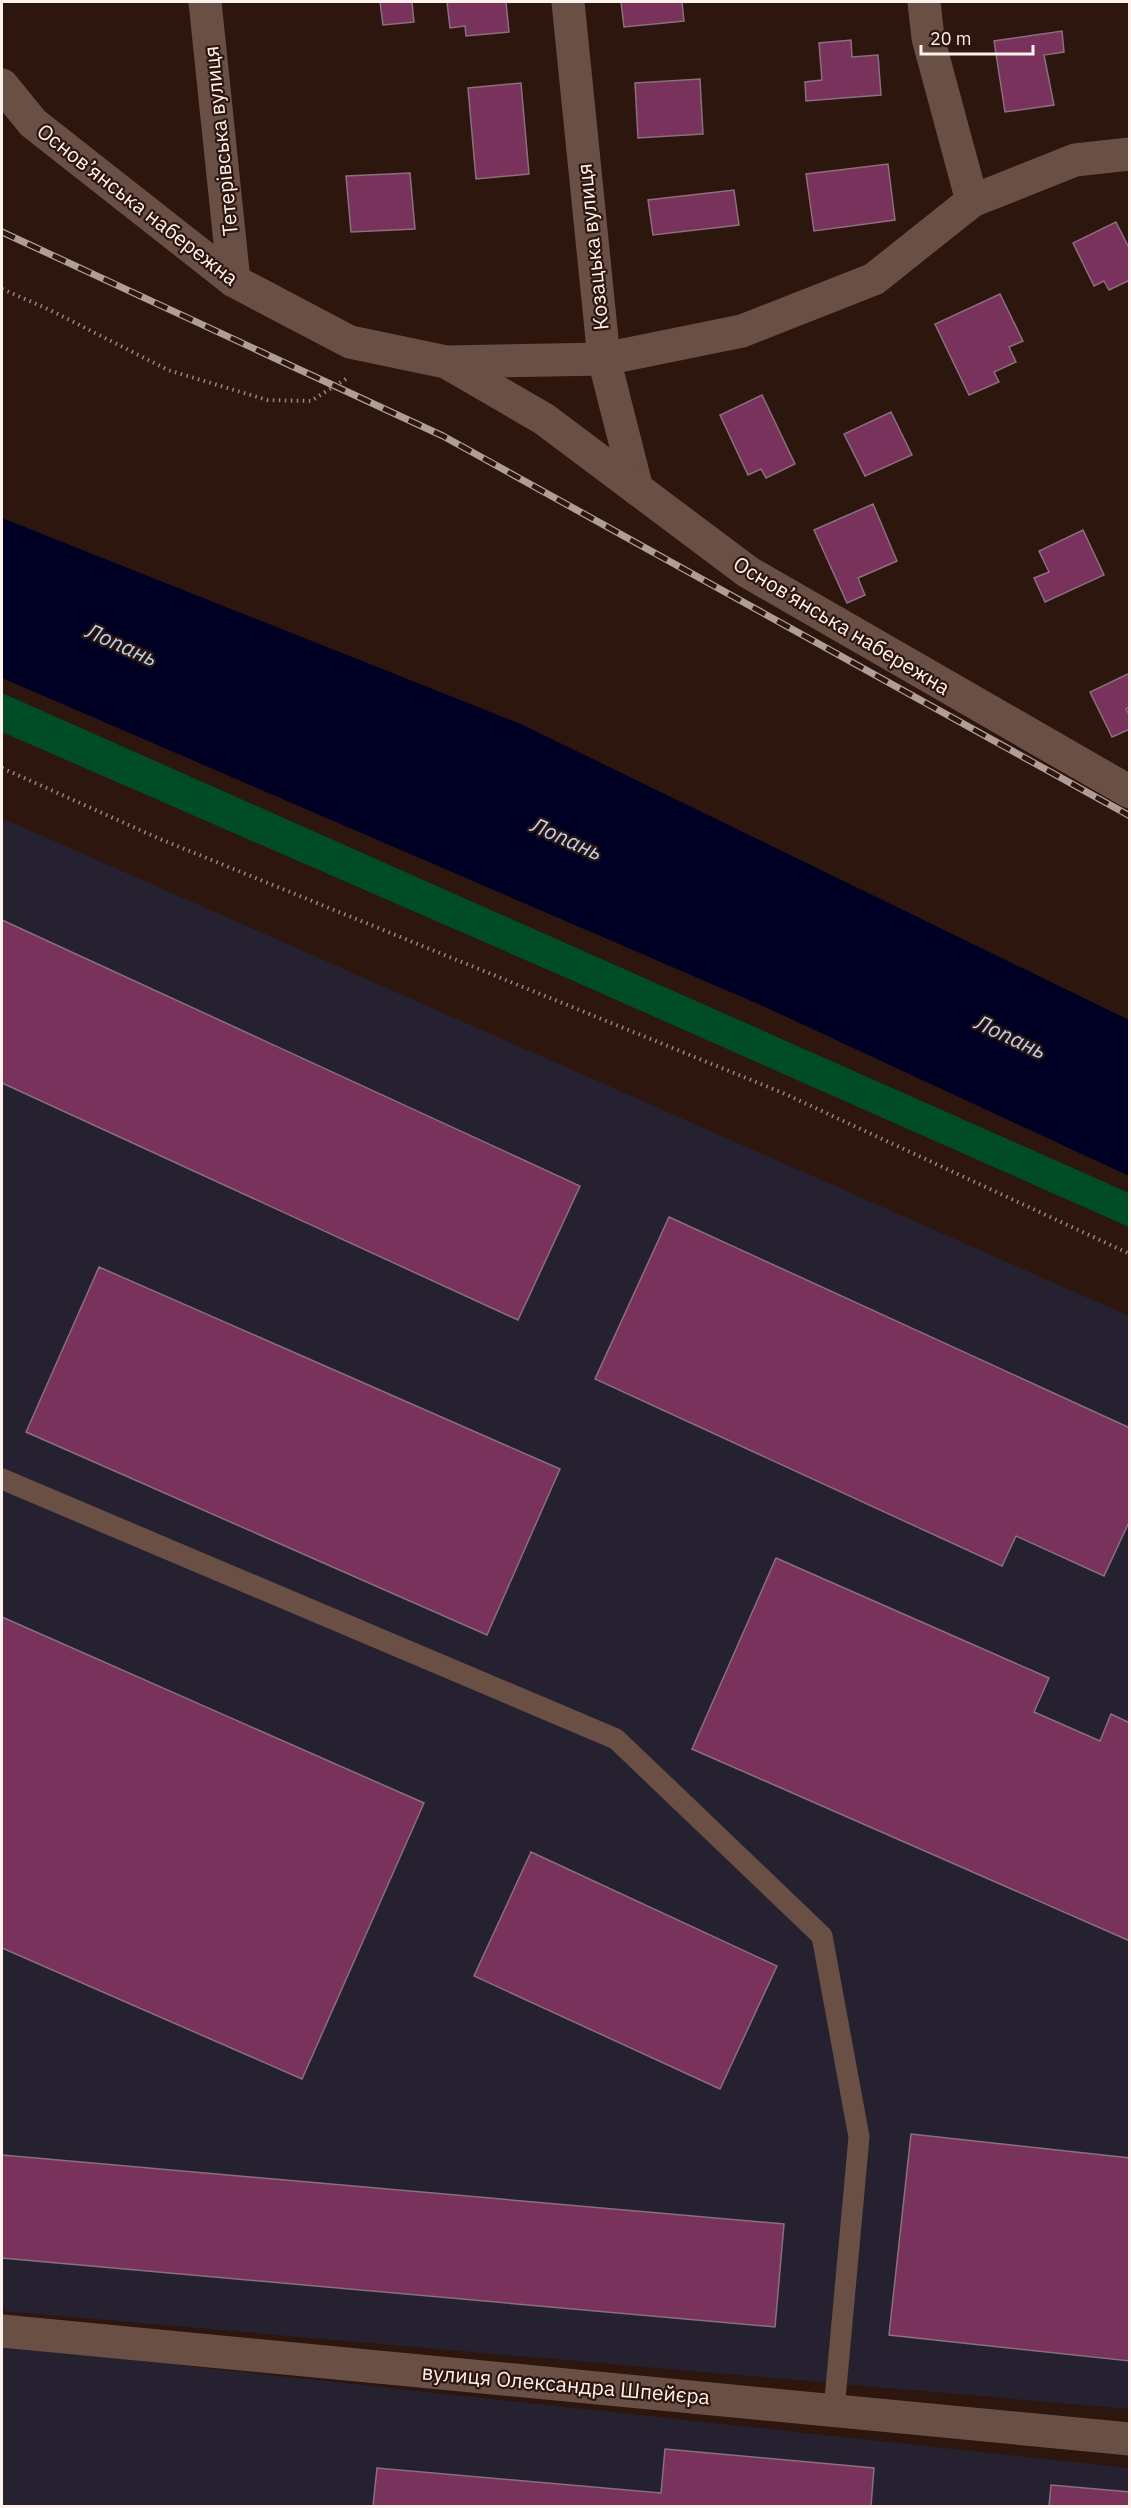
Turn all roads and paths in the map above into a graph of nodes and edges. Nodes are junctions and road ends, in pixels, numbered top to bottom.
1 (205, 2) edge
2 (568, 2) edge
3 (924, 2) edge
4 (2, 85) edge
5 (1130, 154) edge
6 (972, 201) junction
7 (234, 281) junction
8 (2, 289) edge
9 (604, 359) junction
10 (446, 362) junction
11 (348, 377) dead end
12 (637, 489) junction
13 (2, 768) edge
14 (1130, 792) edge
15 (1130, 1254) edge
16 (2, 1479) edge
17 (2, 2331) edge
18 (834, 2410) junction
19 (1130, 2439) edge

1 - 7 street, Тетерівська вулиця
2 - 9 street, Козацька вулиця
3 - 6 street
4 - 7 street, Основ’янська набережна
5 - 6 street
6 - 9 street
7 - 10 street, Основ’янська набережна
8 - 11 path
9 - 10 street
9 - 12 street, Козацька вулиця
10 - 12 street, Основ’янська набережна
12 - 14 street, Основ’янська набережна
13 - 15 path
16 - 18 lane
17 - 18 street, вулиця Олександра Шпейєра
18 - 19 street, вулиця Олександра Шпейєра

